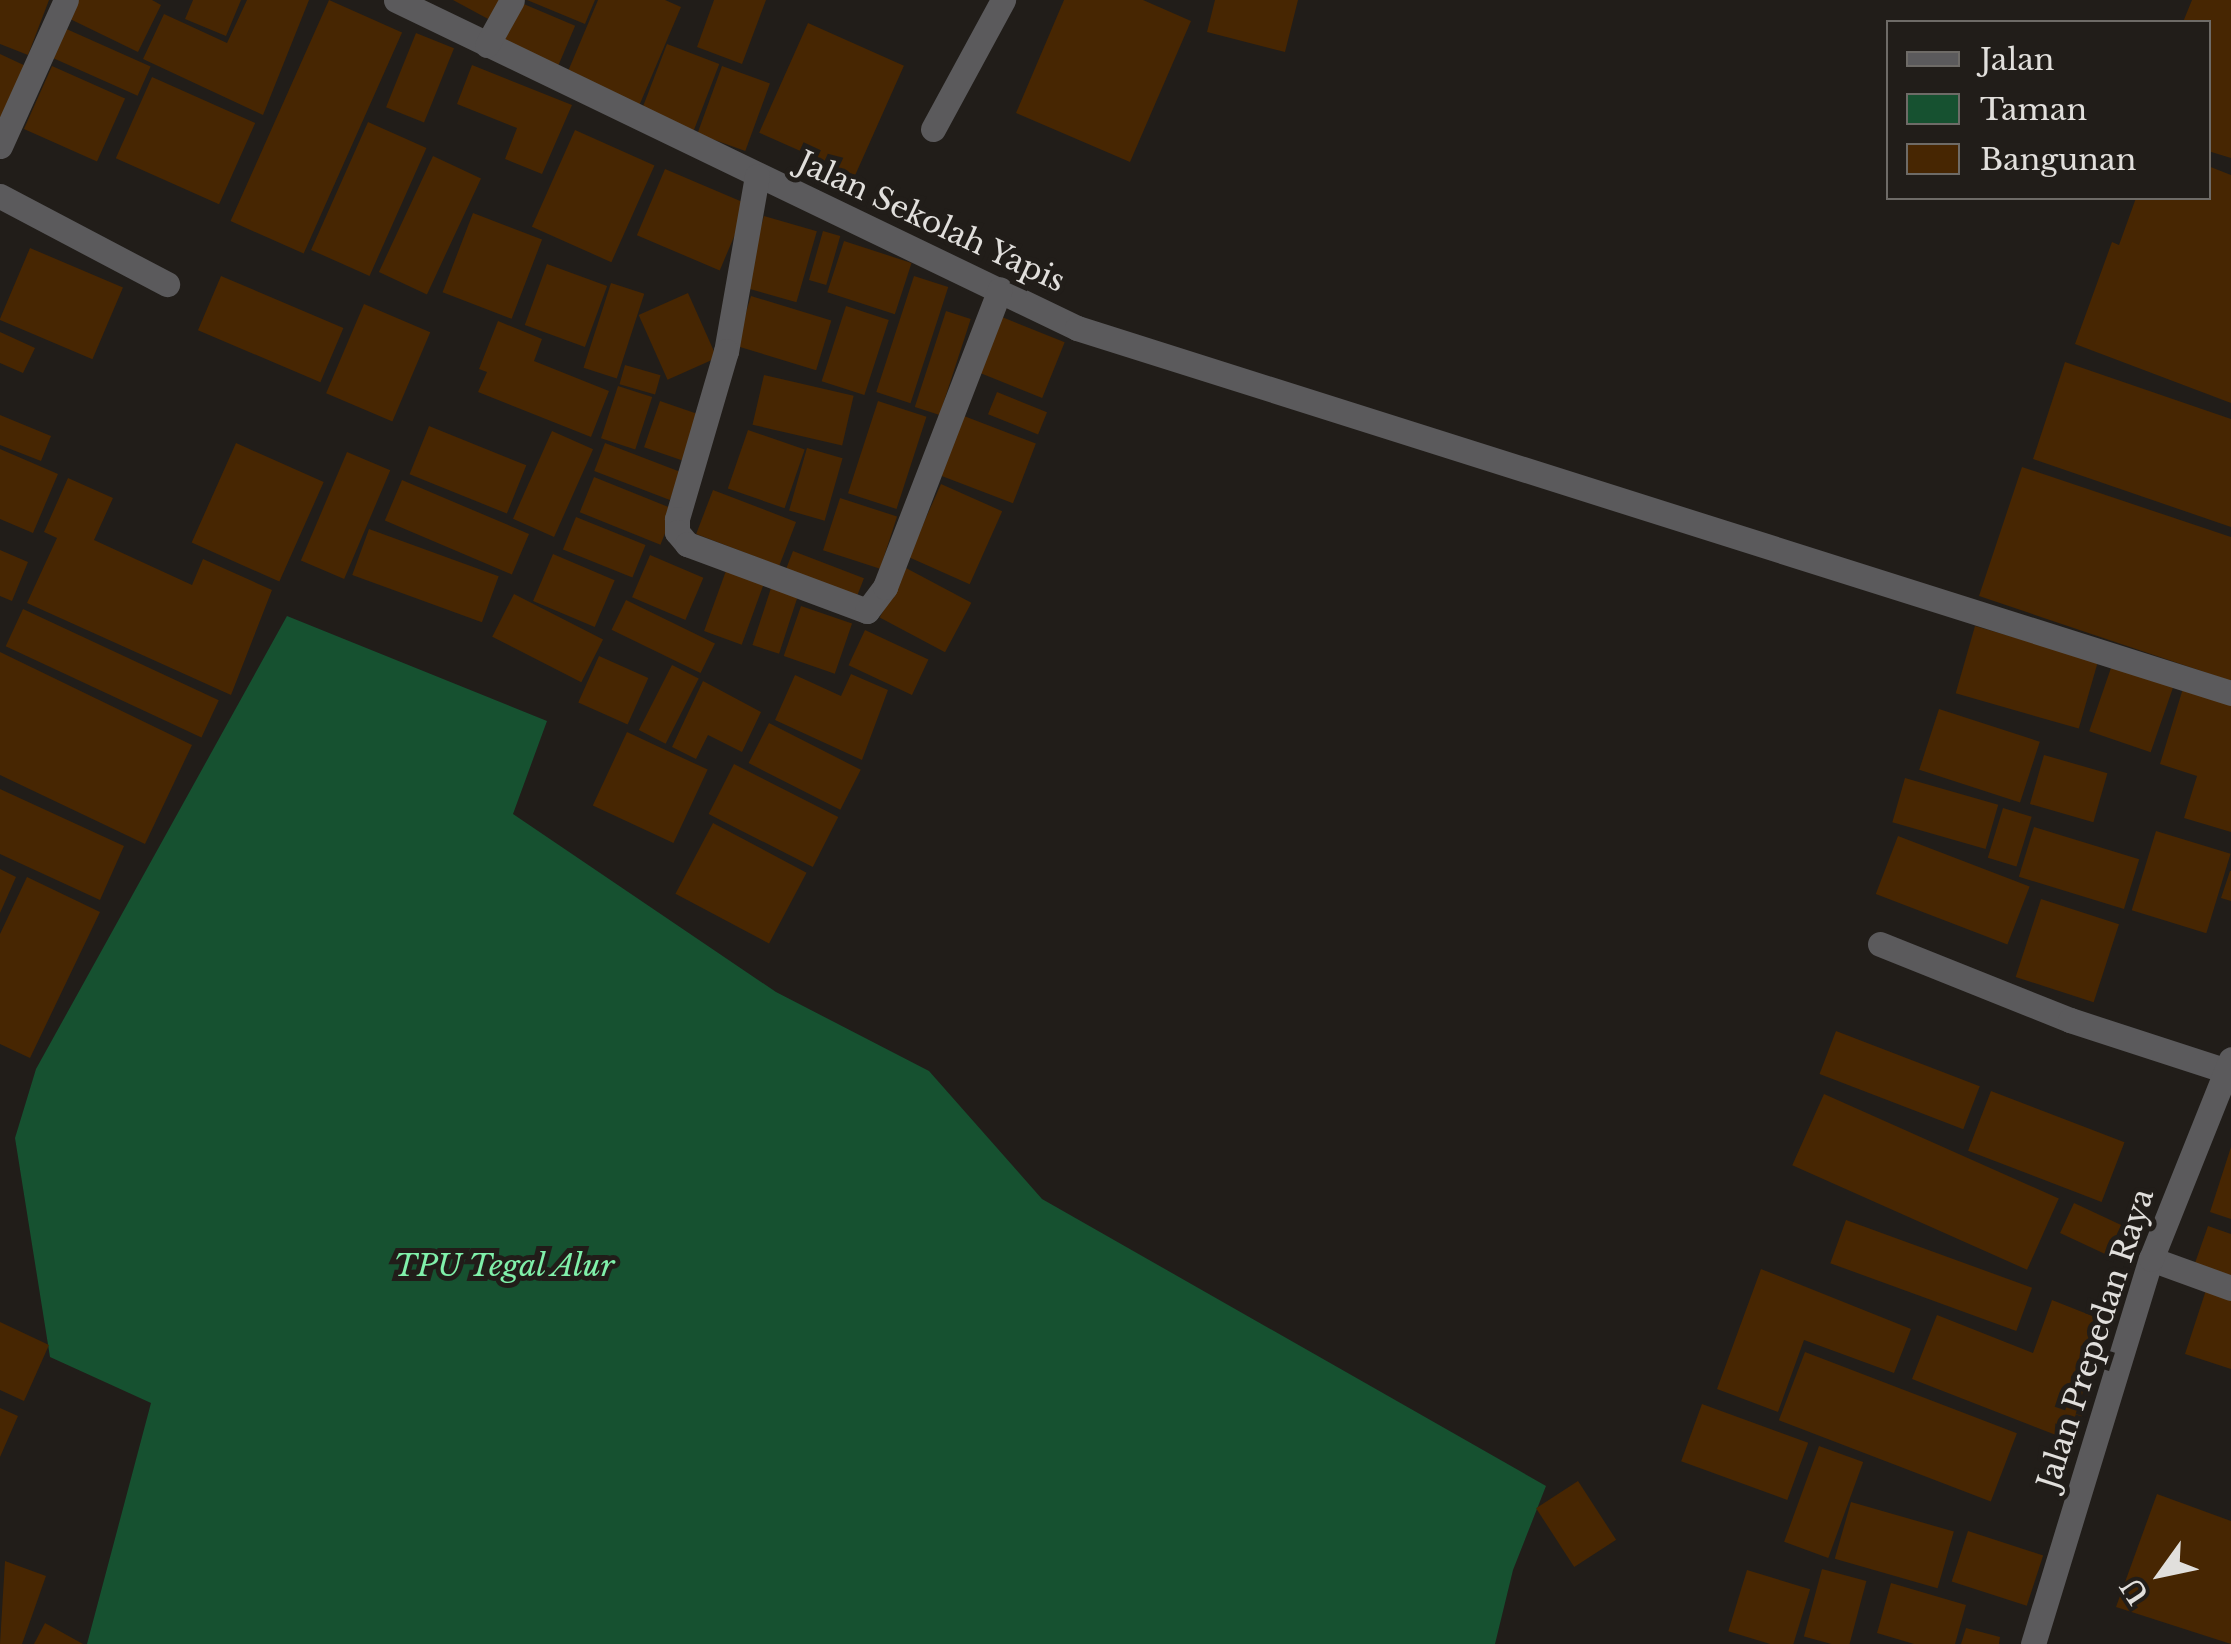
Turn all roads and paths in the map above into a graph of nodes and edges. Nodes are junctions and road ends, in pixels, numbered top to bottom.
1 (66, 0) edge
2 (396, 0) edge
3 (512, 0) edge
4 (1003, 0) edge
5 (487, 44) junction
6 (933, 129) dead end
7 (0, 146) edge
8 (757, 176) junction
9 (0, 196) edge
10 (167, 284) dead end
11 (1000, 289) junction
12 (2231, 693) edge
13 (1880, 944) dead end
14 (2229, 1065) edge
15 (2151, 1259) junction
16 (2231, 1288) edge
17 (2033, 1644) edge

1 - 7 street
2 - 5 street, Jalan Sekolah Yapis
3 - 5 street
4 - 6 street
5 - 8 street, Jalan Sekolah Yapis
8 - 11 street, Jalan Sekolah Yapis
8 - 11 street
9 - 10 street
11 - 12 street, Jalan Sekolah Yapis
13 - 14 street
14 - 15 street, Jalan Prepedan Raya
15 - 16 street
15 - 17 street, Jalan Prepedan Raya

